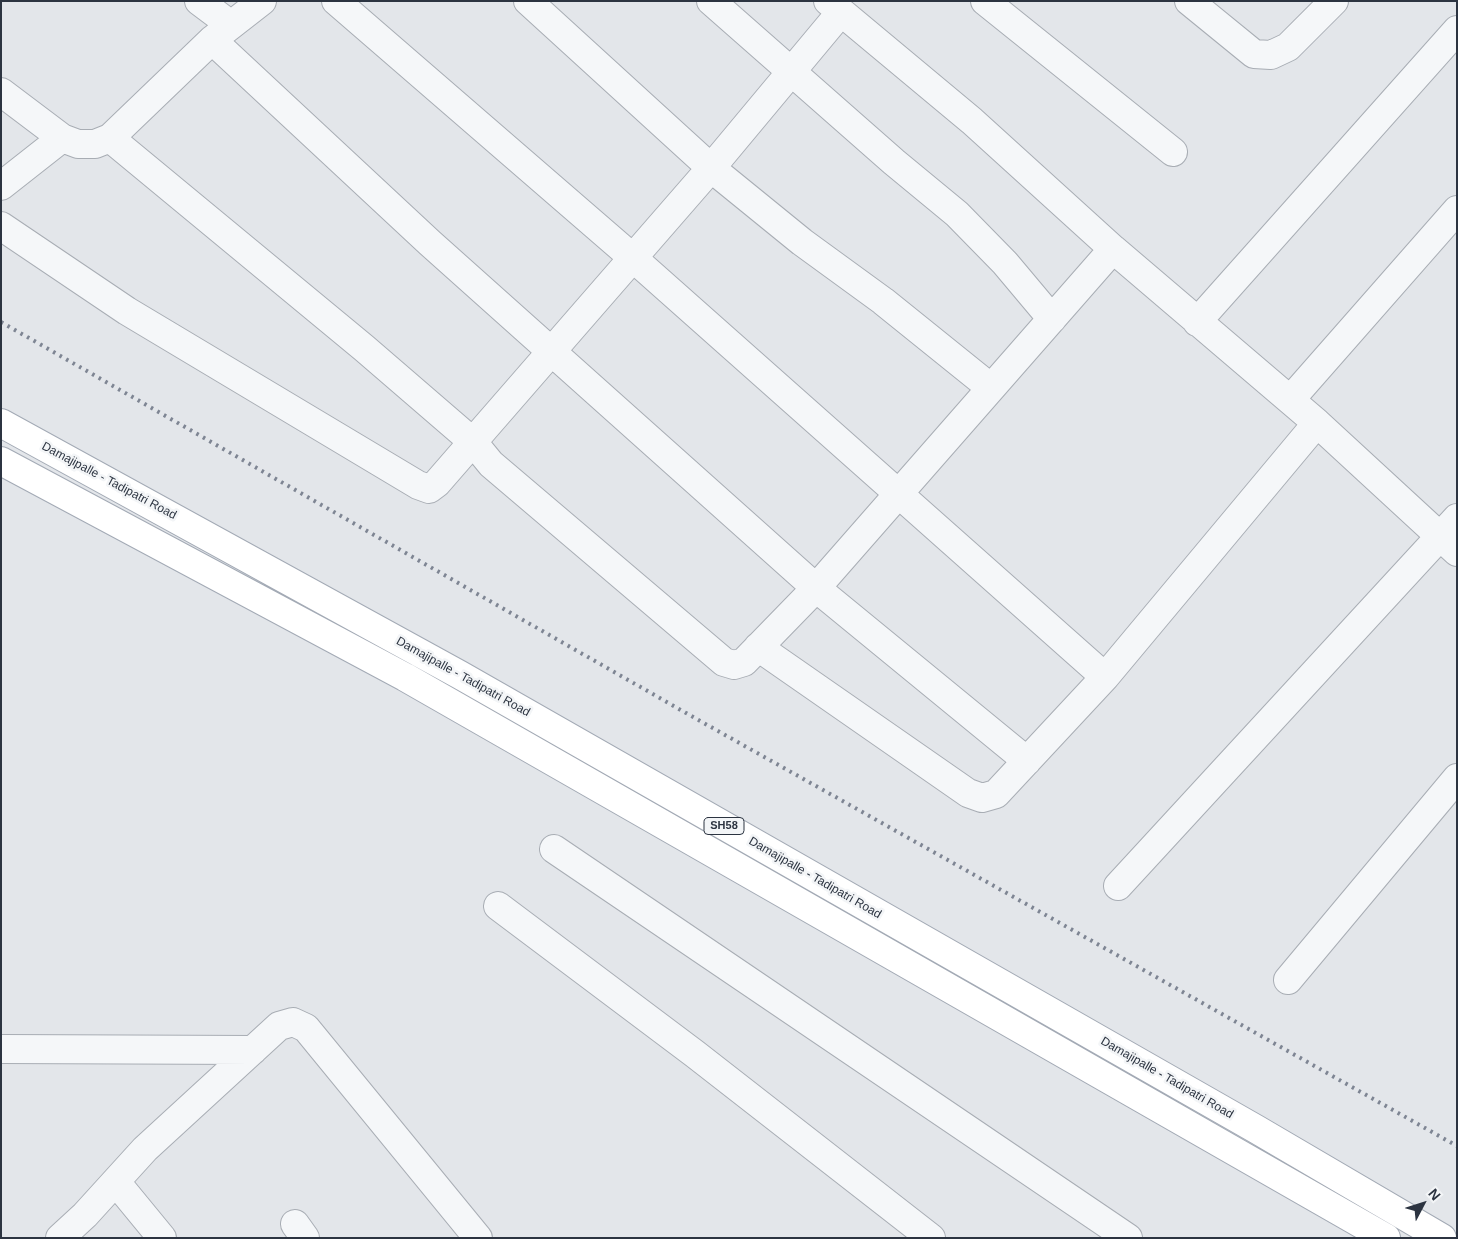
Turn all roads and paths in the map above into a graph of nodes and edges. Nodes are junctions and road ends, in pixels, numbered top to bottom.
1 (199, 1) edge
2 (262, 1) edge
3 (336, 1) edge
4 (528, 1) edge
5 (711, 1) edge
6 (985, 1) edge
7 (1189, 1) edge
8 (1334, 1) edge
9 (835, 7) edge
10 (1457, 30) edge
11 (221, 33) junction
12 (792, 73) junction
13 (1, 92) edge
14 (62, 138) junction
15 (110, 138) junction
16 (1174, 152) dead end
17 (711, 168) junction
18 (1, 186) edge
19 (1457, 210) edge
20 (1, 226) edge
21 (1113, 249) junction
22 (633, 258) junction
23 (1052, 319) junction
24 (1197, 322) junction
25 (552, 351) junction
26 (991, 388) junction
27 (1290, 400) junction
28 (1, 423) edge
29 (1317, 423) junction
30 (473, 442) junction
31 (1, 462) edge
32 (898, 493) junction
33 (1451, 535) edge
34 (816, 588) junction
35 (758, 647) junction
36 (1105, 677) junction
37 (1027, 761) junction
38 (1457, 778) edge
39 (554, 849) dead end
40 (1118, 886) dead end
41 (498, 906) dead end
42 (1288, 980) dead end
43 (1, 1049) edge
44 (253, 1050) junction
45 (116, 1182) junction
46 (60, 1238) edge
47 (162, 1238) edge
48 (478, 1238) edge
49 (931, 1238) edge
50 (1128, 1238) edge
51 (1386, 1238) edge
52 (1442, 1238) edge

1 - 11 street
2 - 11 street
3 - 22 street
4 - 17 street
5 - 12 street
6 - 16 street
7 - 8 street
9 - 12 street
9 - 21 street
10 - 24 street
11 - 15 street
11 - 25 street
12 - 17 street
12 - 23 street
13 - 14 street
14 - 15 street
14 - 18 street
15 - 30 street
17 - 22 street
17 - 26 street
19 - 27 street
20 - 30 street
21 - 23 street
21 - 24 street
22 - 25 street
22 - 32 street
23 - 26 street
24 - 27 street
25 - 30 street
25 - 34 street
26 - 32 street
27 - 29 street
28 - 52 main road, Damajipalle - Tadipatri Road / SH58
29 - 33 street
29 - 36 street
30 - 35 street
31 - 51 main road, SH58
32 - 34 street
32 - 36 street
33 - 40 street
34 - 35 street
34 - 37 street
35 - 37 street
36 - 37 street
38 - 42 street
39 - 50 street
41 - 49 street
43 - 44 street
44 - 45 street
44 - 48 street
45 - 46 street
45 - 47 street

